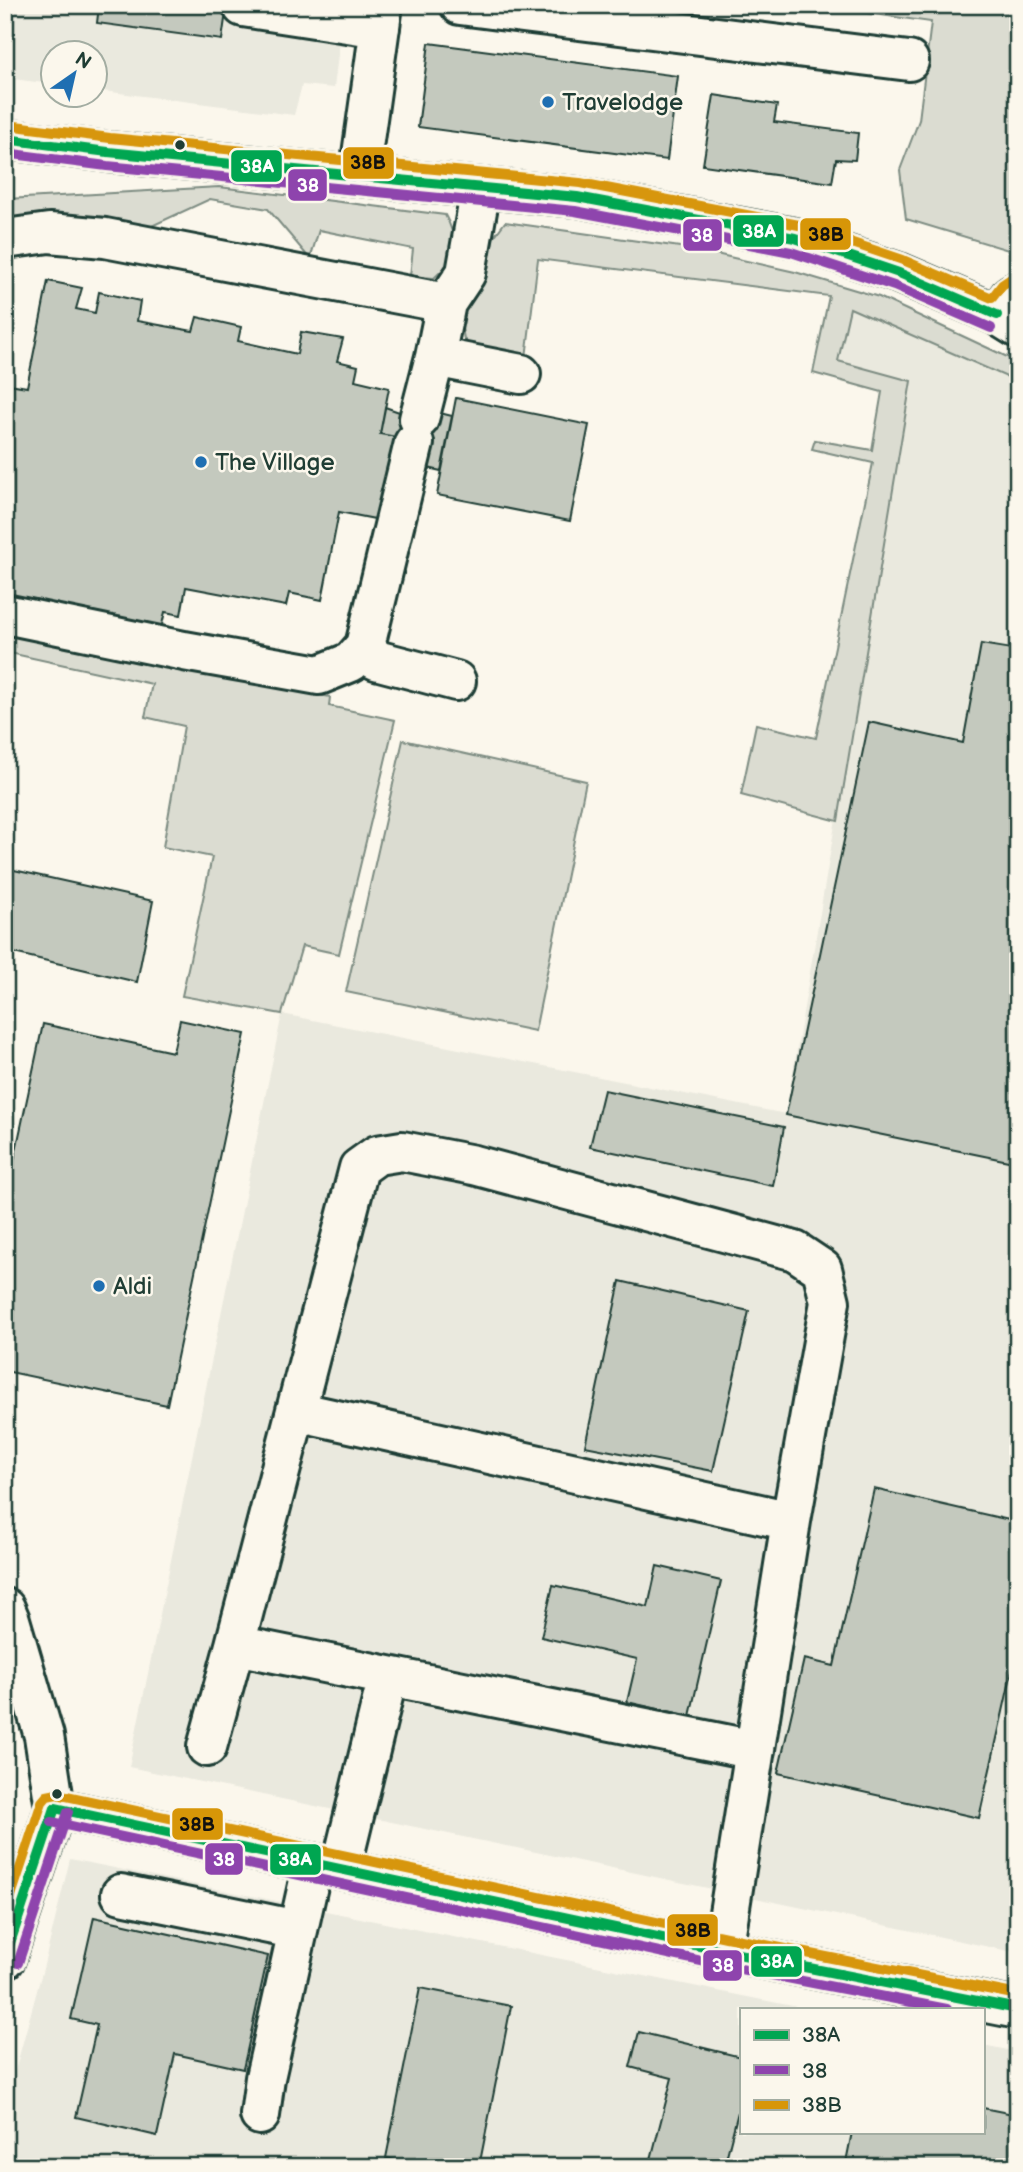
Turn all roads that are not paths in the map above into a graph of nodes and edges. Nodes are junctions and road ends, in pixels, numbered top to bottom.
1 (460, 5) edge
2 (243, 7) edge
3 (382, 17) edge
4 (909, 61) dead end
5 (5, 139) edge
6 (359, 176) junction
7 (481, 188) junction
8 (5, 239) edge
9 (446, 303) junction
10 (1011, 311) edge
11 (435, 357) junction
12 (521, 374) dead end
13 (5, 614) edge
14 (365, 646) junction
15 (456, 681) dead end
16 (296, 1411) junction
17 (791, 1521) junction
18 (5, 1608) edge
19 (235, 1645) junction
20 (388, 1676) junction
21 (207, 1747) dead end
22 (755, 1750) junction
23 (55, 1808) junction
24 (327, 1866) junction
25 (121, 1894) dead end
26 (298, 1930) junction
27 (723, 1951) junction
28 (5, 1959) edge
29 (1018, 2009) edge
30 (260, 2115) dead end

1 - 4 street
2 - 3 street
3 - 6 street
5 - 6 street
6 - 7 street
7 - 9 street
7 - 10 street
8 - 9 street
9 - 11 street
11 - 12 street
11 - 14 street
13 - 14 street
14 - 15 street
16 - 17 street
16 - 17 street
16 - 19 street
17 - 22 street
18 - 23 street
19 - 20 street
19 - 21 street
20 - 22 street
20 - 24 street
22 - 27 street
23 - 24 street
23 - 28 street
24 - 26 street
24 - 27 street
25 - 26 street
26 - 30 street
27 - 29 street

